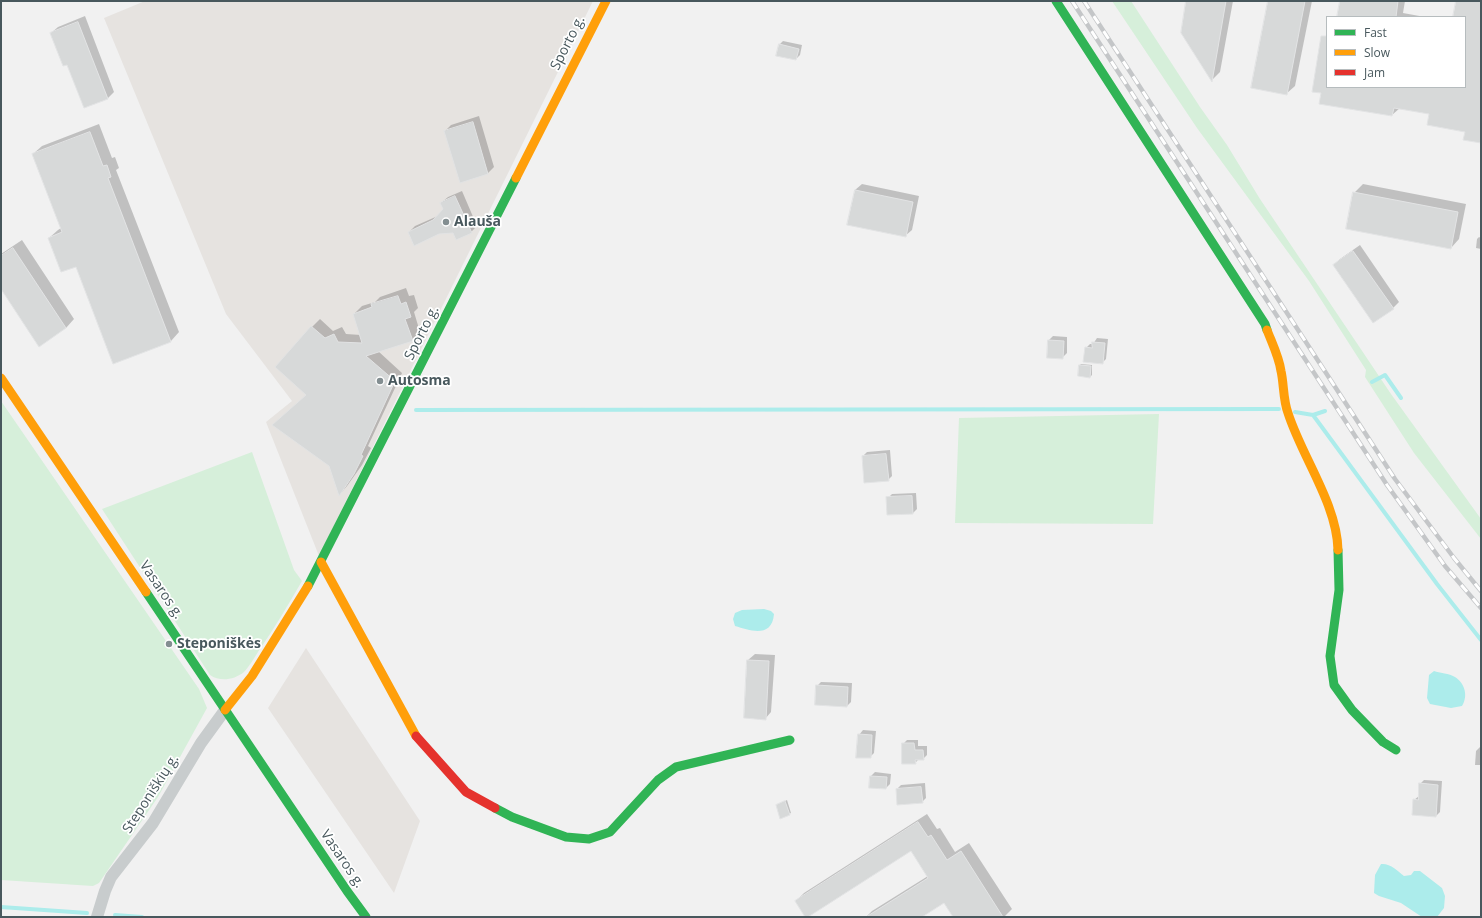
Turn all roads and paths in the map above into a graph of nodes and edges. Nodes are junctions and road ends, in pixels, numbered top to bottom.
1 (606, 1) edge
2 (1056, 1) edge
3 (1, 378) edge
4 (321, 562) junction
5 (225, 710) junction
6 (790, 740) dead end
7 (1396, 750) dead end
8 (97, 917) edge
9 (366, 917) edge

1 - 4 street, Sporto g.
2 - 7 street
3 - 5 street, Vasaros g.
4 - 5 street, Sporto g.
4 - 6 street
5 - 8 street, Steponiškių g.
5 - 9 street, Vasaros g.

